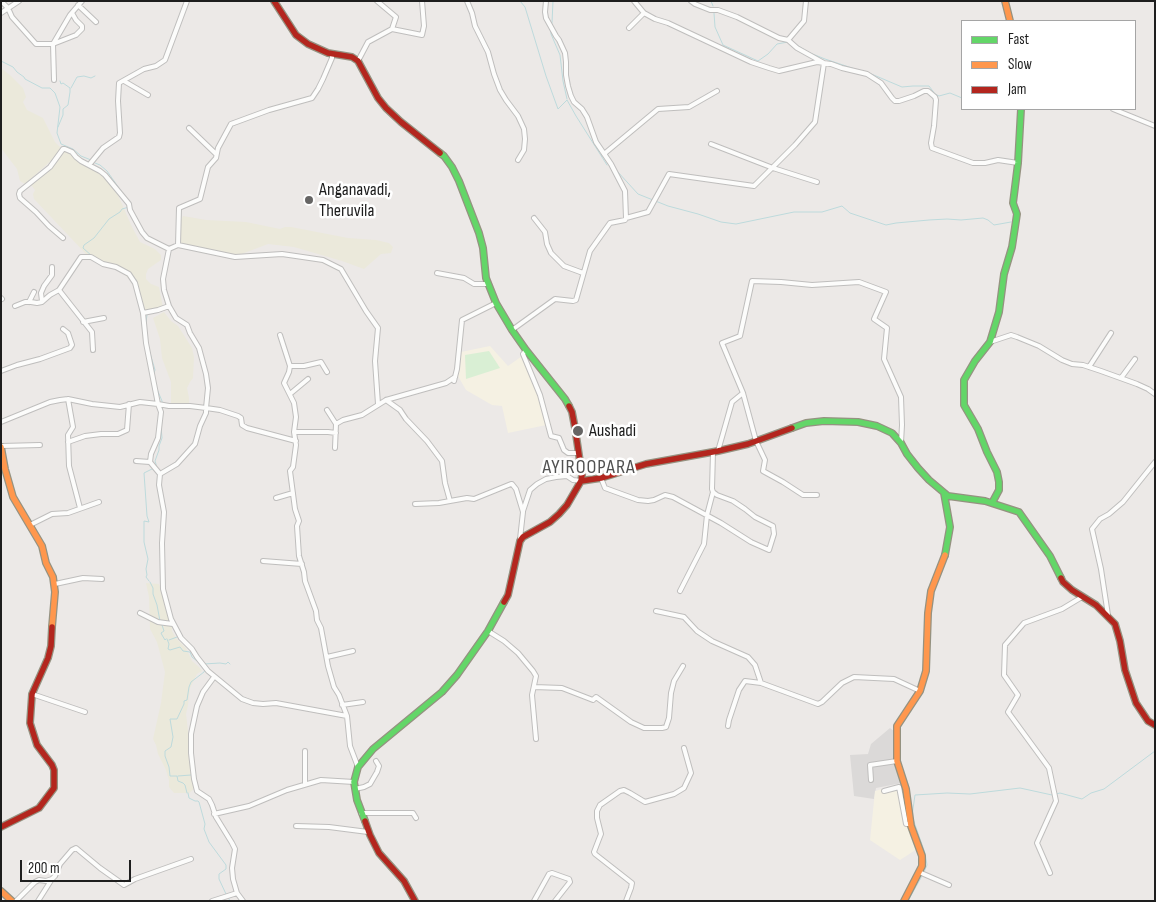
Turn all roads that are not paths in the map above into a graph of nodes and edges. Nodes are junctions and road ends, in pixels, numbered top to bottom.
1 (2, 1) edge
2 (19, 1) edge
3 (187, 1) edge
4 (274, 1) edge
5 (377, 1) edge
6 (422, 1) edge
7 (467, 1) edge
8 (546, 1) edge
9 (634, 1) edge
10 (691, 1) edge
11 (806, 1) edge
12 (1005, 1) edge
13 (80, 3) edge
14 (8, 8) junction
15 (1, 13) edge
16 (72, 13) junction
17 (644, 14) junction
18 (1010, 20) edge
19 (96, 22) dead end
20 (629, 28) dead end
21 (392, 29) junction
22 (788, 40) junction
23 (53, 44) junction
24 (332, 54) junction
25 (358, 61) junction
26 (824, 63) junction
27 (54, 80) dead end
28 (124, 81) junction
29 (717, 91) dead end
30 (148, 95) dead end
31 (1021, 110) edge
32 (1115, 110) edge
33 (1155, 126) edge
34 (189, 128) dead end
35 (711, 144) dead end
36 (216, 154) junction
37 (604, 154) junction
38 (518, 160) dead end
39 (1018, 163) junction
40 (89, 165) junction
41 (773, 168) junction
42 (817, 182) dead end
43 (534, 218) dead end
44 (626, 218) junction
45 (63, 238) dead end
46 (178, 244) junction
47 (169, 249) junction
48 (52, 267) dead end
49 (437, 273) dead end
50 (583, 273) junction
51 (488, 284) junction
52 (58, 290) junction
53 (34, 292) dead end
54 (29, 302) junction
55 (42, 302) junction
56 (496, 303) junction
57 (15, 306) dead end
58 (169, 306) junction
59 (143, 313) junction
60 (104, 318) dead end
61 (83, 322) junction
62 (63, 329) dead end
63 (512, 330) junction
64 (1111, 334) dead end
65 (280, 335) dead end
66 (990, 342) junction
67 (93, 350) dead end
68 (526, 350) junction
69 (1135, 359) dead end
70 (290, 366) junction
71 (1089, 367) junction
72 (1, 371) edge
73 (327, 372) dead end
74 (1121, 378) junction
75 (308, 380) dead end
76 (743, 393) junction
77 (290, 394) junction
78 (1155, 394) edge
79 (68, 399) junction
80 (386, 400) junction
81 (130, 404) junction
82 (158, 404) junction
83 (378, 404) junction
84 (206, 408) junction
85 (327, 410) dead end
86 (1, 422) edge
87 (336, 424) junction
88 (294, 432) junction
89 (336, 433) junction
90 (296, 441) junction
91 (756, 441) junction
92 (68, 442) junction
93 (901, 443) junction
94 (40, 445) dead end
95 (1, 447) edge
96 (335, 448) dead end
97 (716, 452) junction
98 (578, 453) junction
99 (136, 461) dead end
100 (150, 462) junction
101 (1155, 462) edge
102 (160, 474) junction
103 (602, 478) junction
104 (581, 481) junction
105 (714, 492) junction
106 (293, 493) junction
107 (944, 493) junction
108 (817, 495) dead end
109 (276, 498) dead end
110 (450, 501) junction
111 (98, 502) dead end
112 (992, 503) junction
113 (415, 504) dead end
114 (80, 508) junction
115 (523, 512) junction
116 (707, 515) junction
117 (30, 525) junction
118 (520, 541) junction
119 (263, 561) dead end
120 (302, 564) junction
121 (102, 580) dead end
122 (55, 584) junction
123 (680, 591) dead end
124 (1082, 597) junction
125 (656, 611) dead end
126 (140, 613) dead end
127 (1108, 615) junction
128 (173, 624) junction
129 (488, 630) junction
130 (354, 652) dead end
131 (327, 657) junction
132 (683, 666) dead end
133 (214, 676) junction
134 (761, 683) junction
135 (534, 687) junction
136 (920, 691) junction
137 (32, 694) junction
138 (363, 702) dead end
139 (342, 705) junction
140 (86, 712) dead end
141 (347, 716) junction
142 (1155, 725) edge
143 (728, 726) dead end
144 (536, 739) dead end
145 (684, 748) dead end
146 (305, 751) dead end
147 (376, 761) dead end
148 (897, 761) junction
149 (358, 766) junction
150 (871, 780) dead end
151 (354, 782) junction
152 (305, 784) junction
153 (355, 789) junction
154 (884, 790) dead end
155 (214, 814) junction
156 (361, 814) junction
157 (416, 818) dead end
158 (910, 824) junction
159 (296, 826) dead end
160 (1, 827) edge
161 (368, 832) junction
162 (191, 859) dead end
163 (919, 872) junction
164 (1050, 873) dead end
165 (52, 879) junction
166 (949, 885) dead end
167 (1, 891) edge
168 (237, 893) junction
169 (12, 901) edge
170 (16, 901) edge
171 (38, 901) edge
172 (212, 901) edge
173 (243, 901) edge
174 (415, 901) edge
175 (534, 901) edge
176 (555, 901) edge
177 (626, 901) edge
178 (904, 901) edge

1 - 14 street
2 - 14 street
3 - 28 street
4 - 24 main road
5 - 21 street
6 - 21 street
7 - 38 street
8 - 37 street
9 - 17 street
10 - 22 street
11 - 22 street
12 - 18 main road
13 - 16 street
13 - 19 street
14 - 15 street
14 - 23 street
16 - 23 street
16 - 23 street
17 - 20 street
17 - 26 street
21 - 25 street
22 - 26 street
23 - 27 street
24 - 25 main road
24 - 36 street
25 - 51 main road
26 - 39 street
26 - 41 street
28 - 30 street
28 - 40 street
29 - 37 street
31 - 39 main road
32 - 33 street
34 - 36 street
35 - 41 street
36 - 46 street
37 - 44 street
39 - 66 main road
40 - 45 street
40 - 47 street
41 - 42 street
41 - 44 street
43 - 50 street
44 - 50 street
46 - 47 street
46 - 83 street
47 - 58 street
48 - 55 street
49 - 51 street
50 - 63 street
51 - 56 main road
52 - 55 street
52 - 59 street
52 - 61 street
53 - 54 street
54 - 55 street
54 - 57 street
56 - 63 main road
56 - 80 street
58 - 59 street
58 - 84 street
59 - 82 street
60 - 61 street
61 - 67 street
62 - 72 street
63 - 68 main road
64 - 71 street
65 - 70 street
66 - 71 street
66 - 112 main road
68 - 98 main road
68 - 98 street
69 - 74 street
70 - 73 street
70 - 77 street
71 - 74 street
74 - 78 street
75 - 77 street
76 - 91 street
76 - 93 street
76 - 97 street
77 - 88 street
79 - 81 street
79 - 86 street
79 - 92 street
80 - 83 street
80 - 110 street
81 - 82 street
81 - 92 street
82 - 84 street
82 - 100 street
83 - 87 street
84 - 90 street
84 - 102 street
85 - 87 street
87 - 89 street
88 - 89 street
88 - 90 street
89 - 96 street
90 - 106 street
91 - 93 main road
91 - 97 main road
91 - 108 street
92 - 114 street
93 - 107 main road
94 - 95 street
95 - 117 main road
97 - 103 main road
97 - 105 street
98 - 104 main road
99 - 100 street
100 - 102 street
101 - 127 street
102 - 128 street
103 - 104 main road
103 - 116 street
104 - 115 street
104 - 118 main road
105 - 116 street
105 - 116 street
106 - 109 street
106 - 120 street
107 - 112 main road
107 - 136 main road
110 - 113 street
110 - 115 street
111 - 114 street
112 - 124 main road
114 - 117 street
115 - 118 street
116 - 123 street
117 - 122 main road
118 - 129 main road
119 - 120 street
120 - 131 street
121 - 122 street
122 - 137 main road
124 - 127 main road
124 - 164 street
125 - 134 street
126 - 128 street
127 - 142 main road
128 - 133 street
129 - 135 street
129 - 149 main road
130 - 131 street
131 - 139 street
132 - 135 street
133 - 141 street
133 - 155 street
134 - 136 street
134 - 143 street
135 - 144 street
136 - 148 main road
137 - 140 street
137 - 160 main road
138 - 139 street
139 - 141 street
141 - 149 street
145 - 177 street
146 - 152 street
147 - 153 street
148 - 150 street
148 - 158 main road
149 - 151 main road
151 - 152 street
151 - 153 main road
152 - 155 street
153 - 156 main road
154 - 158 street
155 - 168 street
156 - 157 street
156 - 161 main road
158 - 163 main road
159 - 161 street
161 - 174 main road
162 - 165 street
163 - 166 street
163 - 178 main road
165 - 170 street
165 - 171 street
167 - 169 main road
168 - 172 street
168 - 173 street
175 - 176 street

